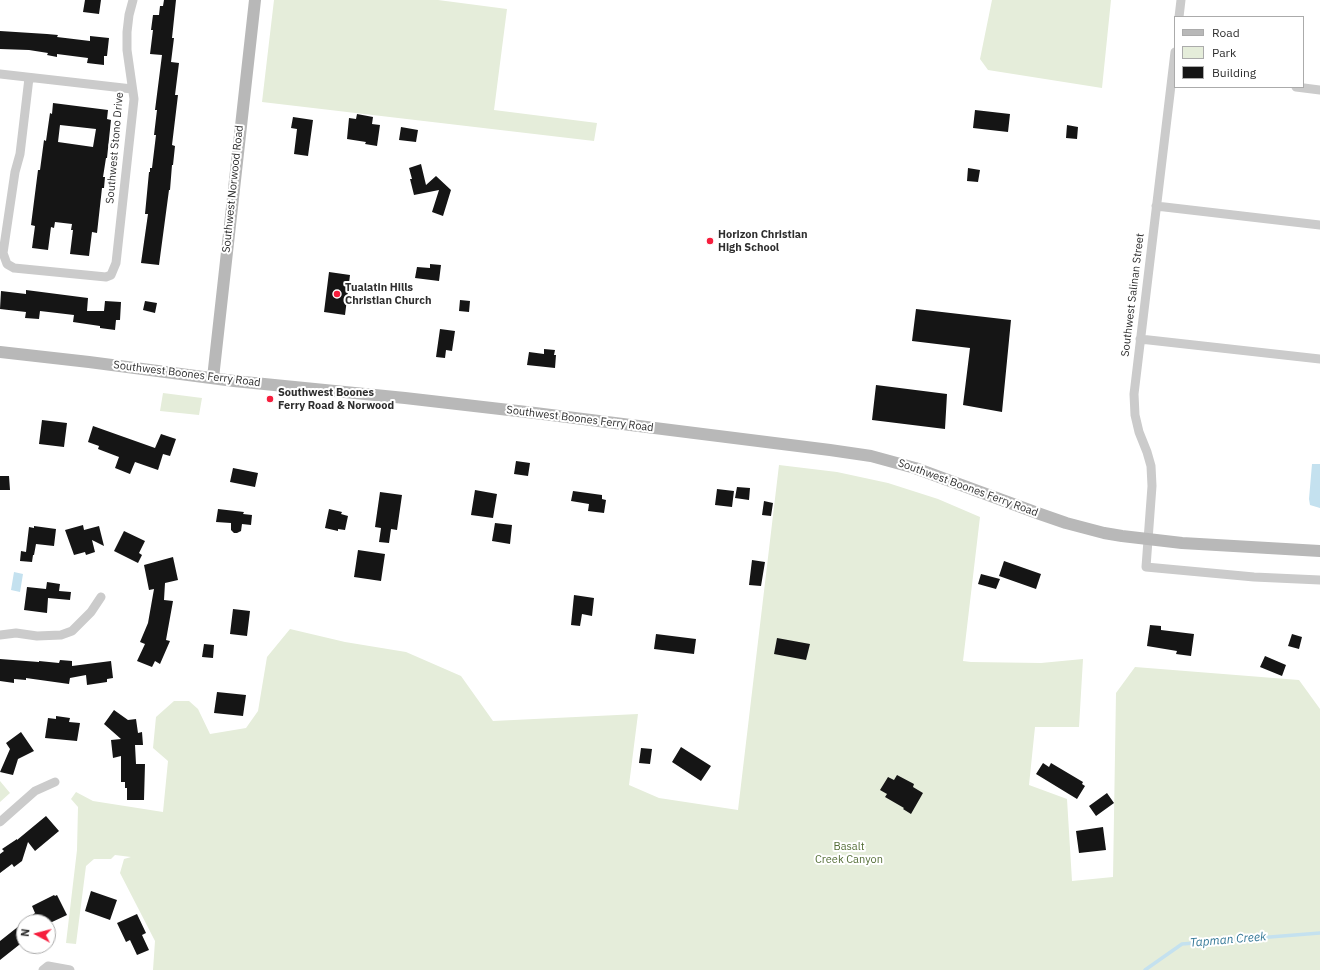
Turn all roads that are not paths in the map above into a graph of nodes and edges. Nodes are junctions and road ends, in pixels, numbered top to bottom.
1 (133, 0) edge
2 (255, 0) edge
3 (1181, 0) edge
4 (1179, 16) edge
5 (1174, 73) edge
6 (0, 74) edge
7 (29, 78) junction
8 (1304, 88) edge
9 (132, 89) junction
10 (1320, 90) edge
11 (1156, 206) junction
12 (1320, 225) edge
13 (1140, 339) junction
14 (0, 352) edge
15 (1320, 359) edge
16 (213, 378) junction
17 (1148, 540) junction
18 (1320, 551) edge
19 (1320, 580) edge
20 (101, 597) dead end
21 (0, 635) edge
22 (55, 782) dead end
23 (0, 822) edge
24 (43, 970) edge
25 (70, 970) edge

1 - 9 street, Southwest Stono Drive
2 - 16 main road, Southwest Norwood Road
3 - 4 street
5 - 11 street, Southwest Salinan Street
6 - 7 street
7 - 9 street
7 - 9 street, Southwest Stono Drive
8 - 10 street
11 - 12 street
11 - 13 street, Southwest Salinan Street
13 - 15 street
13 - 17 street, Southwest Salinan Street
14 - 16 main road, Southwest Boones Ferry Road
16 - 17 main road, Southwest Boones Ferry Road
17 - 18 main road, Southwest Boones Ferry Road
17 - 19 street
20 - 21 street
22 - 23 street
24 - 25 street

